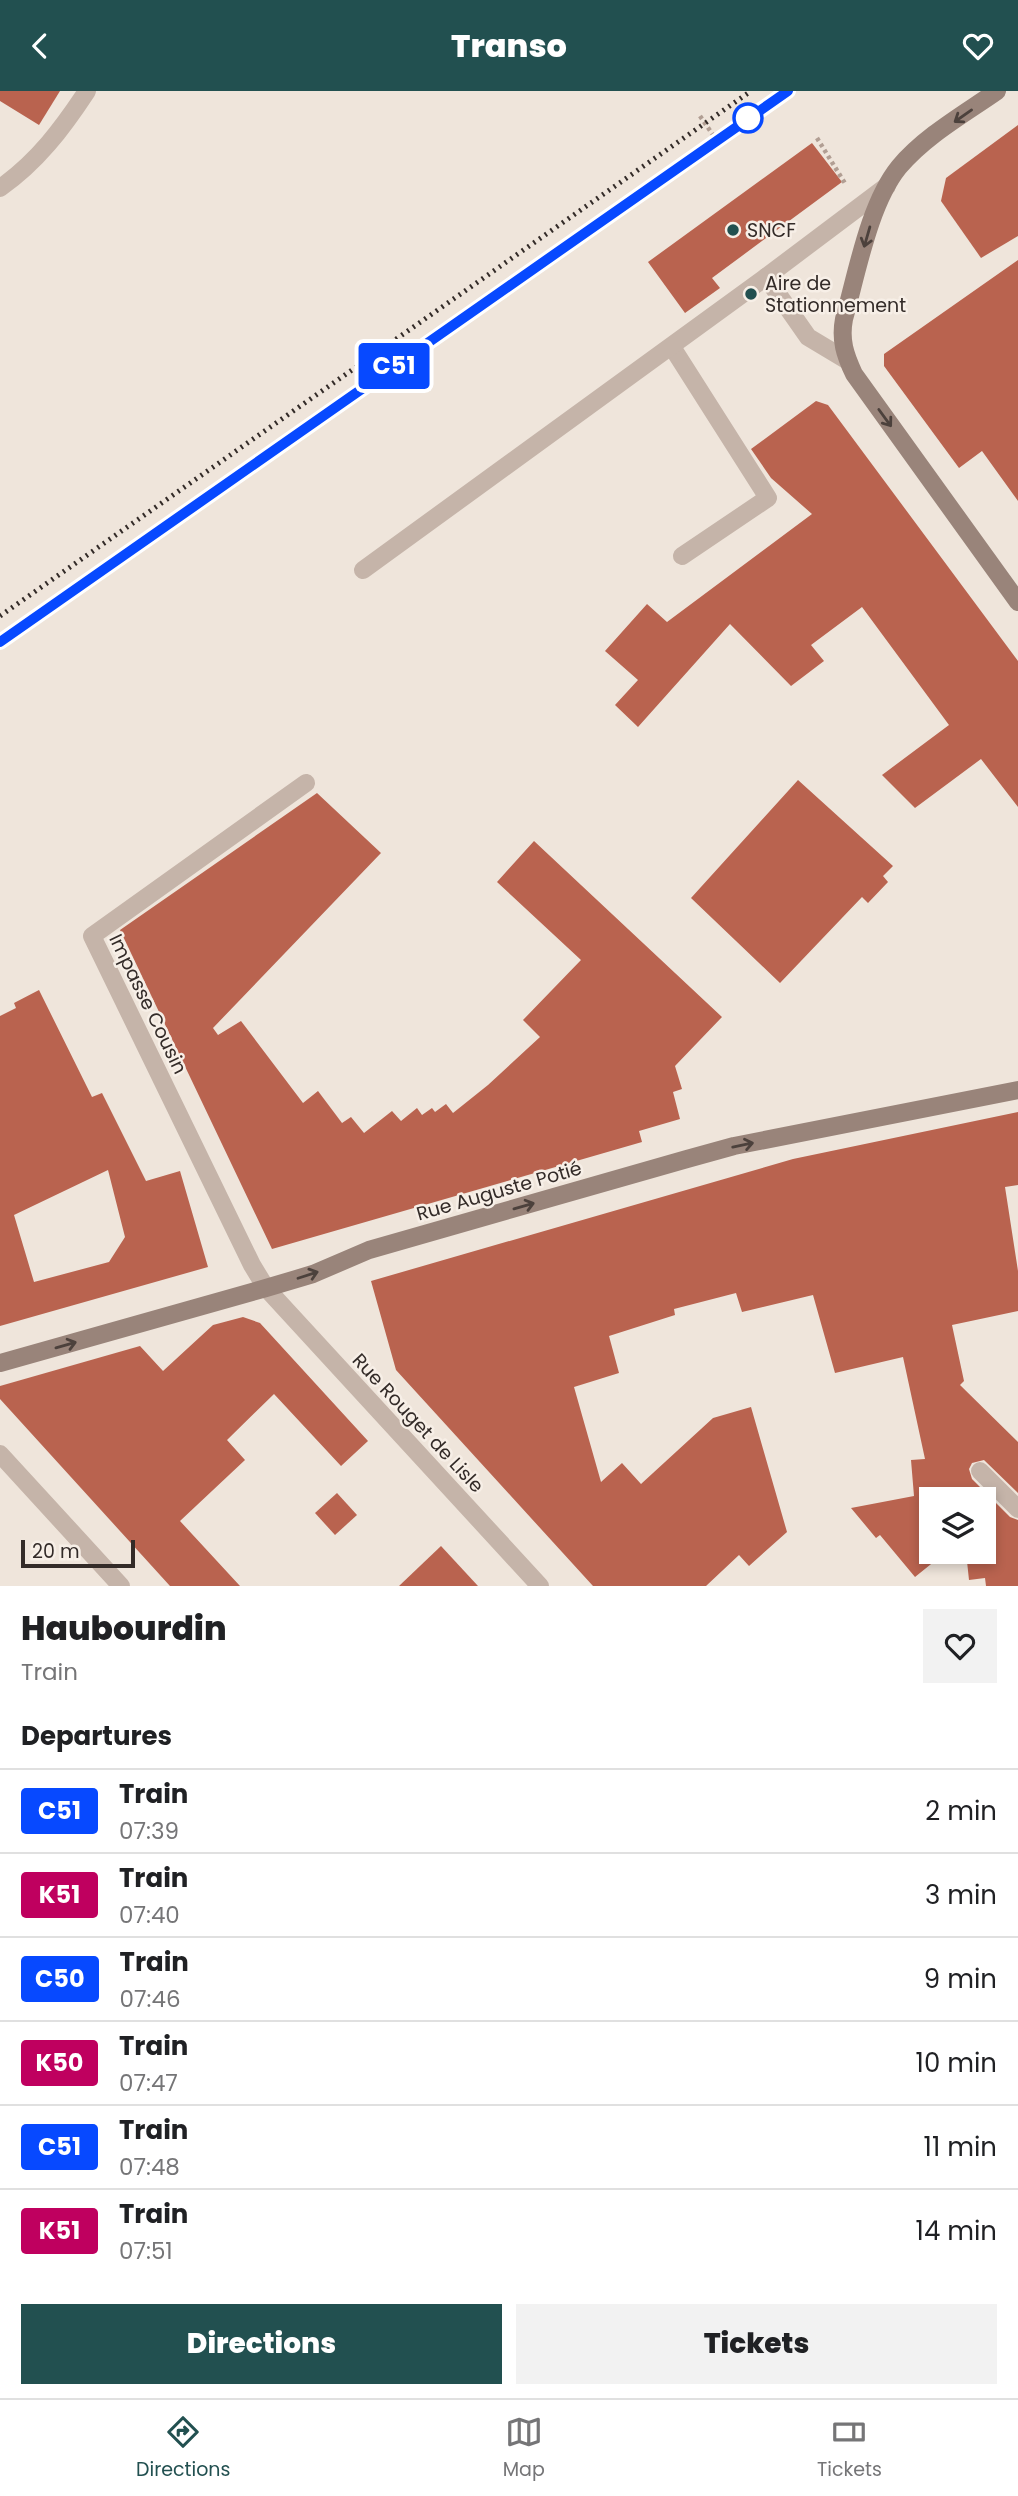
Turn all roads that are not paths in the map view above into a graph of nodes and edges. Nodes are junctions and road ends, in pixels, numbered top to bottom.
1 (86, 91) edge
2 (997, 91) edge
3 (887, 186) junction
4 (0, 188) edge
5 (766, 277) junction
6 (672, 347) junction
7 (848, 361) junction
8 (682, 556) dead end
9 (363, 570) dead end
10 (1018, 602) edge
11 (306, 783) dead end
12 (1018, 1090) edge
13 (266, 1288) junction
14 (0, 1363) edge
15 (0, 1454) edge
16 (980, 1471) dead end
17 (1018, 1509) edge
18 (121, 1586) edge
19 (540, 1586) edge

1 - 4 street
2 -> 3 street
3 - 5 street
3 -> 7 street
5 - 6 street
5 - 7 street
6 - 8 street
6 - 9 street
7 -> 10 street
11 - 13 street, Impasse Cousin
13 -> 12 street, Rue Auguste Potié
14 -> 13 street, Rue Auguste Potié
13 - 19 street, Rue Rouget de Lisle
15 - 18 street
16 - 17 street

